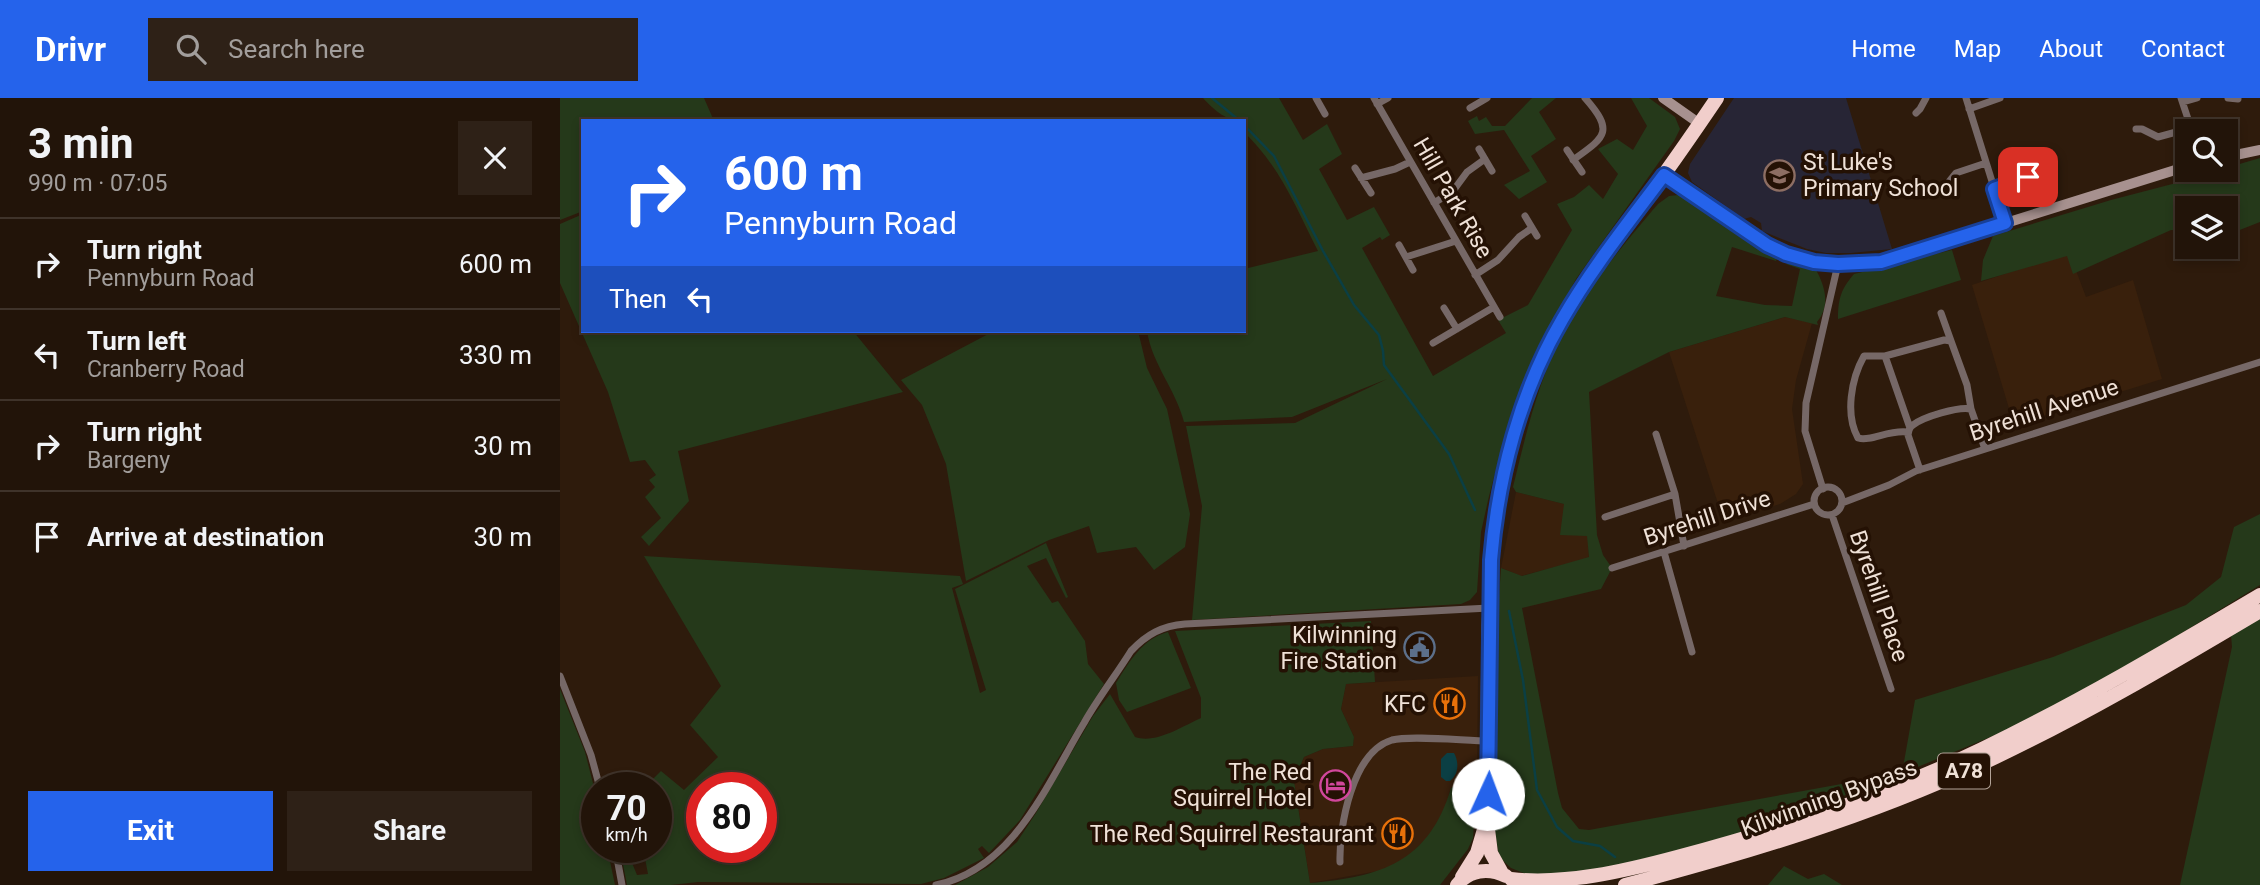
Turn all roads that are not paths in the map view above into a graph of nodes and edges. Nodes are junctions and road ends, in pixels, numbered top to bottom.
1 (1388, 98) edge
2 (1487, 98) edge
3 (1585, 98) edge
4 (1663, 98) edge
5 (1717, 98) edge
6 (1926, 98) edge
7 (1966, 98) edge
8 (2000, 98) edge
9 (2197, 98) edge
10 (2228, 98) edge
11 (1320, 99) edge
12 (2238, 99) edge
13 (2182, 100) edge
14 (1376, 101) edge
15 (1470, 107) dead end
16 (1969, 108) junction
17 (1916, 113) dead end
18 (1325, 114) dead end
19 (2188, 119) edge
20 (1700, 124) junction
21 (2136, 129) dead end
22 (2175, 133) edge
23 (1479, 149) dead end
24 (1567, 150) dead end
25 (2260, 150) edge
26 (2238, 155) edge
27 (1485, 159) junction
28 (2041, 159) dead end
29 (1573, 160) junction
30 (1410, 162) junction
31 (1986, 163) junction
32 (1355, 168) dead end
33 (2175, 170) edge
34 (1492, 171) dead end
35 (1582, 172) dead end
36 (1664, 175) junction
37 (1361, 178) junction
38 (1994, 189) junction
39 (1371, 193) dead end
40 (1941, 193) dead end
41 (1434, 203) junction
42 (1525, 216) dead end
43 (2005, 223) junction
44 (1532, 228) junction
45 (1537, 236) dead end
46 (1456, 241) junction
47 (1399, 245) dead end
48 (1406, 257) junction
49 (1838, 264) junction
50 (1413, 270) dead end
51 (1475, 275) junction
52 (1444, 307) dead end
53 (1494, 307) junction
54 (1941, 313) dead end
55 (1500, 317) dead end
56 (1457, 329) junction
57 (1951, 341) junction
58 (1433, 343) dead end
59 (1885, 356) junction
60 (2260, 362) edge
61 (1971, 409) junction
62 (1909, 430) junction
63 (1656, 434) dead end
64 (1985, 449) junction
65 (1920, 470) junction
66 (1823, 489) junction
67 (1675, 494) junction
68 (1842, 503) junction
69 (1814, 504) junction
70 (1832, 515) junction
71 (1605, 517) dead end
72 (1684, 546) junction
73 (1664, 552) junction
74 (1612, 569) dead end
75 (2260, 595) edge
76 (1489, 608) junction
77 (2260, 611) edge
78 (1692, 652) dead end
79 (560, 676) edge
80 (1891, 689) dead end
81 (1489, 741) junction
82 (596, 772) edge
83 (1487, 821) junction
84 (1340, 862) dead end
85 (618, 863) edge
86 (1510, 879) edge
87 (1458, 883) edge
88 (622, 885) edge
89 (936, 885) edge
90 (1625, 885) edge

1 - 14 street
2 - 15 street
3 - 29 street
4 - 20 street
5 - 20 highway
6 - 17 street
7 - 16 street
8 - 16 street
9 - 13 street
10 - 12 street
11 - 18 street
13 - 19 street
14 - 30 street, Hill Park Rise
16 - 31 street
20 - 36 highway
21 - 22 street
23 - 27 street
24 - 29 street
25 - 26 street
27 - 34 street
27 - 41 street
28 - 38 street
29 - 35 street
30 - 37 street
30 - 41 street, Hill Park Rise
31 - 38 street
31 - 40 street
32 - 37 street
33 - 43 street
36 - 49 street
36 - 76 highway
37 - 39 street
38 - 43 street
41 - 46 street, Hill Park Rise
42 - 44 street
43 - 49 street
44 - 45 street
44 - 51 street
46 - 48 street
46 - 51 street, Hill Park Rise
47 - 48 street
48 - 50 street
49 - 66 street
51 - 53 street, Hill Park Rise
52 - 56 street
53 - 55 street, Hill Park Rise
53 - 56 street
54 - 57 street
56 - 58 street
57 - 59 street
57 - 61 street
59 - 62 street
59 - 62 street
60 - 64 street, Byrehill Avenue
61 - 62 street
61 - 64 street
62 - 65 street
63 - 67 street
64 - 65 street, Byrehill Avenue
65 - 68 street, Byrehill Avenue
66 - 68 street, Byrehill Place
66 - 69 street
67 - 71 street
67 - 72 street
68 - 70 street, Byrehill Place
69 - 70 street, Byrehill Place
69 - 72 street, Byrehill Drive
70 - 80 street, Byrehill Place
72 - 73 street, Byrehill Drive
73 - 74 street, Byrehill Drive
73 - 78 street
75 - 86 highway, Kilwinning Bypass / A78
76 - 81 highway
76 - 89 street
77 - 90 highway, Kilwinning Bypass / A78
79 - 82 street
81 - 83 highway
81 - 84 street
83 - 86 highway
83 - 87 highway
85 - 88 street
86 - 87 highway, A78

